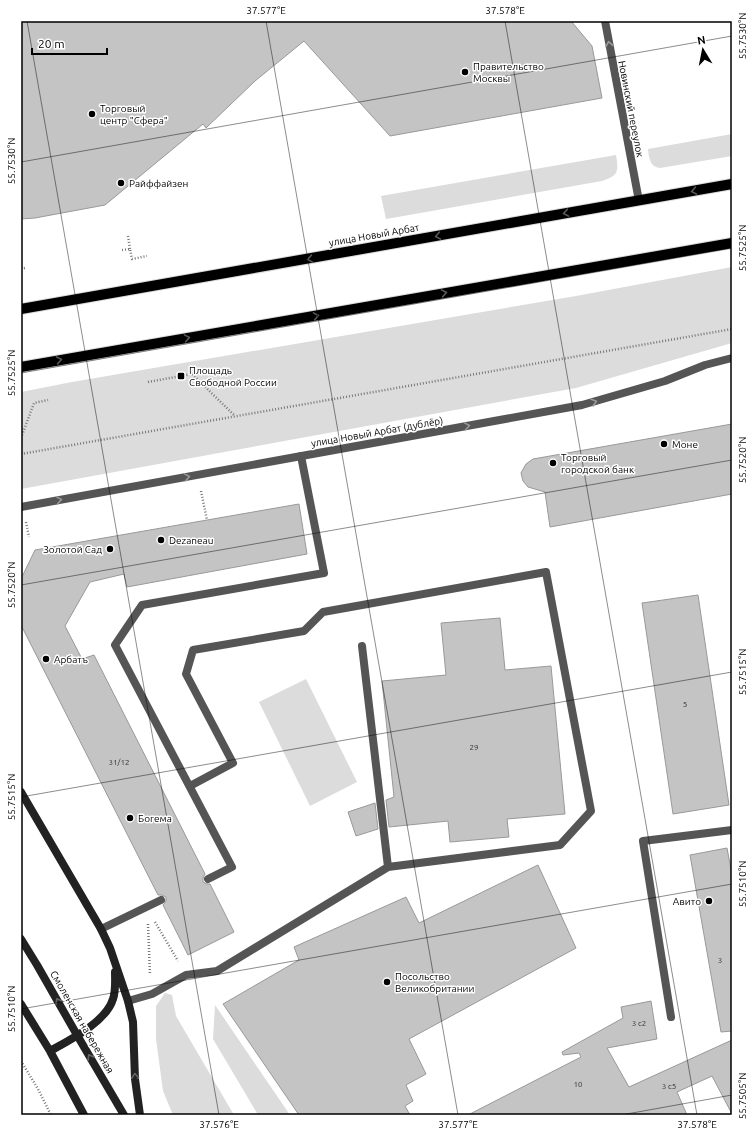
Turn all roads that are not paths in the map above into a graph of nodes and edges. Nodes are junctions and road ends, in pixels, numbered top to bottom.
1 (605, 21) edge
2 (732, 184) edge
3 (639, 201) junction
4 (732, 243) edge
5 (21, 309) edge
6 (732, 358) edge
7 (21, 367) edge
8 (301, 456) junction
9 (21, 507) edge
10 (362, 646) dead end
11 (190, 786) junction
12 (21, 792) edge
13 (732, 830) edge
14 (388, 867) junction
15 (208, 879) dead end
16 (161, 900) dead end
17 (101, 929) junction
18 (21, 939) edge
19 (114, 960) junction
20 (128, 1001) junction
21 (21, 1004) edge
22 (671, 1017) dead end
23 (77, 1035) junction
24 (50, 1051) junction
25 (84, 1115) edge
26 (124, 1115) edge
27 (140, 1115) edge

3 -> 1 street, Новинский переулок
2 -> 3 main road, улица Новый Арбат
3 -> 5 main road, улица Новый Арбат
7 -> 4 main road
8 -> 6 street, улица Новый Арбат (дублёр)
9 -> 8 street, улица Новый Арбат (дублёр)
8 - 11 street
10 - 14 street
11 - 14 street
11 - 15 street
12 - 17 main road
13 - 22 street
14 - 20 street
16 - 17 street
17 - 19 main road
23 -> 18 main road, Смоленская набережная
19 - 20 main road
19 - 23 main road
27 -> 20 main road
21 - 24 main road
23 - 24 main road
26 -> 23 main road, Смоленская набережная
24 - 25 main road

